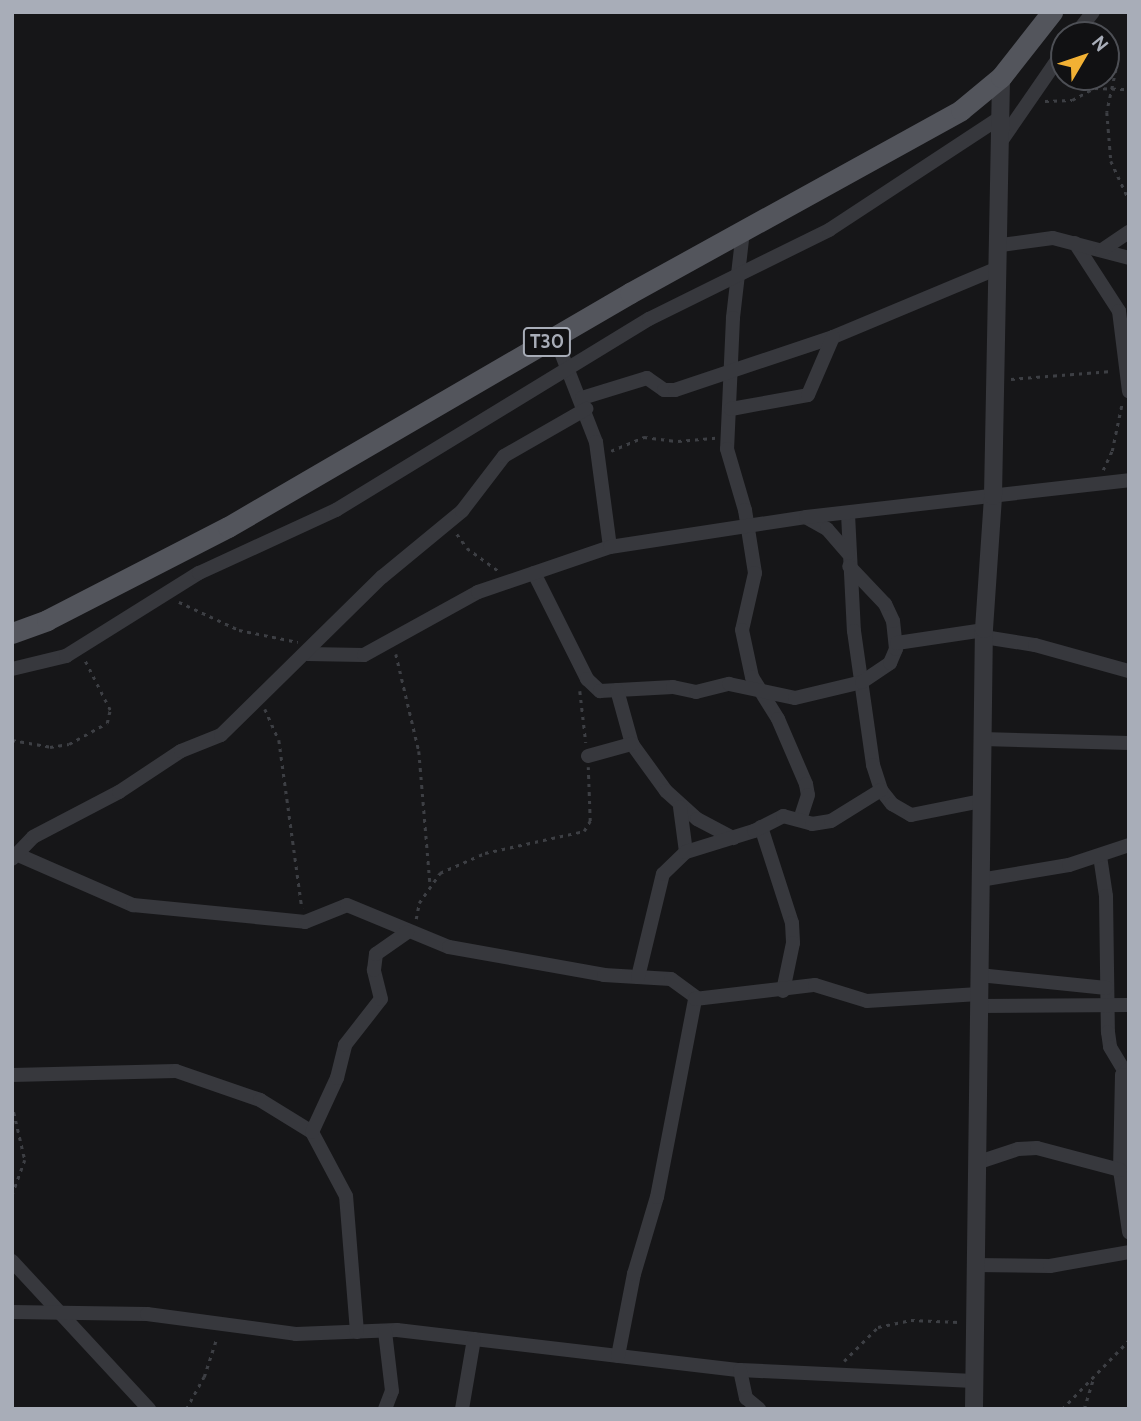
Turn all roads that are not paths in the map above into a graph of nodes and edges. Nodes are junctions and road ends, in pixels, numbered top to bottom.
1 (1052, 12) edge
2 (1050, 72) edge
3 (1002, 77) junction
4 (1001, 117) junction
5 (1002, 140) junction
6 (743, 231) junction
7 (1129, 232) edge
8 (1075, 243) junction
9 (1001, 245) junction
10 (1102, 250) junction
11 (1129, 258) edge
12 (998, 268) junction
13 (737, 276) junction
14 (555, 337) junction
15 (833, 338) junction
16 (734, 368) junction
17 (568, 369) junction
18 (1128, 388) edge
19 (584, 404) junction
20 (731, 409) junction
21 (1129, 480) edge
22 (993, 496) junction
23 (848, 514) junction
24 (806, 517) junction
25 (748, 528) junction
26 (610, 547) junction
27 (848, 560) junction
28 (534, 573) junction
29 (12, 633) edge
30 (984, 634) junction
31 (897, 643) junction
32 (309, 651) junction
33 (12, 670) edge
34 (1129, 671) edge
35 (862, 682) junction
36 (617, 690) junction
37 (758, 690) junction
38 (982, 739) junction
39 (1129, 743) edge
40 (632, 744) junction
41 (588, 756) road end
42 (881, 790) junction
43 (981, 802) junction
44 (680, 807) junction
45 (800, 819) junction
46 (761, 827) junction
47 (733, 838) junction
48 (1129, 845) edge
49 (687, 852) junction
50 (1100, 856) junction
51 (14, 857) edge
52 (980, 880) junction
53 (411, 933) junction
54 (979, 975) junction
55 (638, 976) junction
56 (1105, 988) junction
57 (783, 990) junction
58 (697, 998) junction
59 (979, 1000) junction
60 (1107, 1005) junction
61 (1129, 1005) edge
62 (1127, 1069) edge
63 (12, 1075) edge
64 (312, 1132) junction
65 (976, 1163) junction
66 (1120, 1170) junction
67 (1129, 1232) edge
68 (1129, 1252) edge
69 (12, 1261) edge
70 (975, 1265) junction
71 (60, 1311) junction
72 (12, 1312) edge
73 (385, 1331) junction
74 (357, 1332) junction
75 (474, 1339) junction
76 (618, 1356) junction
77 (740, 1370) junction
78 (974, 1381) junction
79 (149, 1409) edge
80 (385, 1409) edge
81 (462, 1409) edge
82 (759, 1409) edge
83 (974, 1409) edge

1 - 3 main road, T30
2 - 5 street
3 - 4 street
3 - 6 main road, T30
4 - 5 street
4 - 13 street
5 - 9 street
6 - 13 street
6 - 14 main road, T30
7 - 10 street
8 - 9 street
8 - 10 street
8 - 18 street
9 - 12 street
10 - 11 street
12 - 15 street
12 - 22 street
13 - 16 street
13 - 17 street
14 - 17 street
14 - 29 main road, T30
15 - 16 street
15 - 20 street
16 - 19 street
16 - 20 street
17 - 19 street
17 - 33 street
19 - 26 street
19 - 32 street
20 - 25 street
21 - 22 street
22 - 23 street
22 - 30 street
23 - 24 street
23 - 27 street
24 - 25 street
24 - 27 street
25 - 26 street
25 - 37 street
26 - 28 street
27 - 31 street
27 - 35 street
28 - 32 street
28 - 36 street
30 - 31 street
30 - 34 street
30 - 38 street
31 - 35 street
32 - 51 street
35 - 37 street
35 - 42 street
36 - 37 street
36 - 40 street
37 - 45 street
38 - 39 street
38 - 43 street
40 - 41 street
40 - 44 street
42 - 43 street
42 - 45 street
43 - 52 street
44 - 47 street
44 - 49 street
45 - 46 street
46 - 47 street
46 - 57 street
47 - 49 street
48 - 50 street
49 - 55 street
50 - 52 street
50 - 56 street
51 - 53 street
52 - 54 street
53 - 55 street
53 - 64 street
54 - 56 street
54 - 59 street
55 - 58 street
56 - 60 street
57 - 58 street
57 - 59 street
58 - 76 street
59 - 60 street
59 - 65 street
60 - 61 street
60 - 62 street
62 - 66 street
63 - 64 street
64 - 74 street
65 - 66 street
65 - 70 street
66 - 67 street
68 - 70 street
69 - 71 street
70 - 78 street
71 - 72 street
71 - 74 street
71 - 79 street
73 - 74 street
73 - 75 street
73 - 80 street
75 - 76 street
75 - 81 street
76 - 77 street
77 - 78 street
77 - 82 street
78 - 83 street

